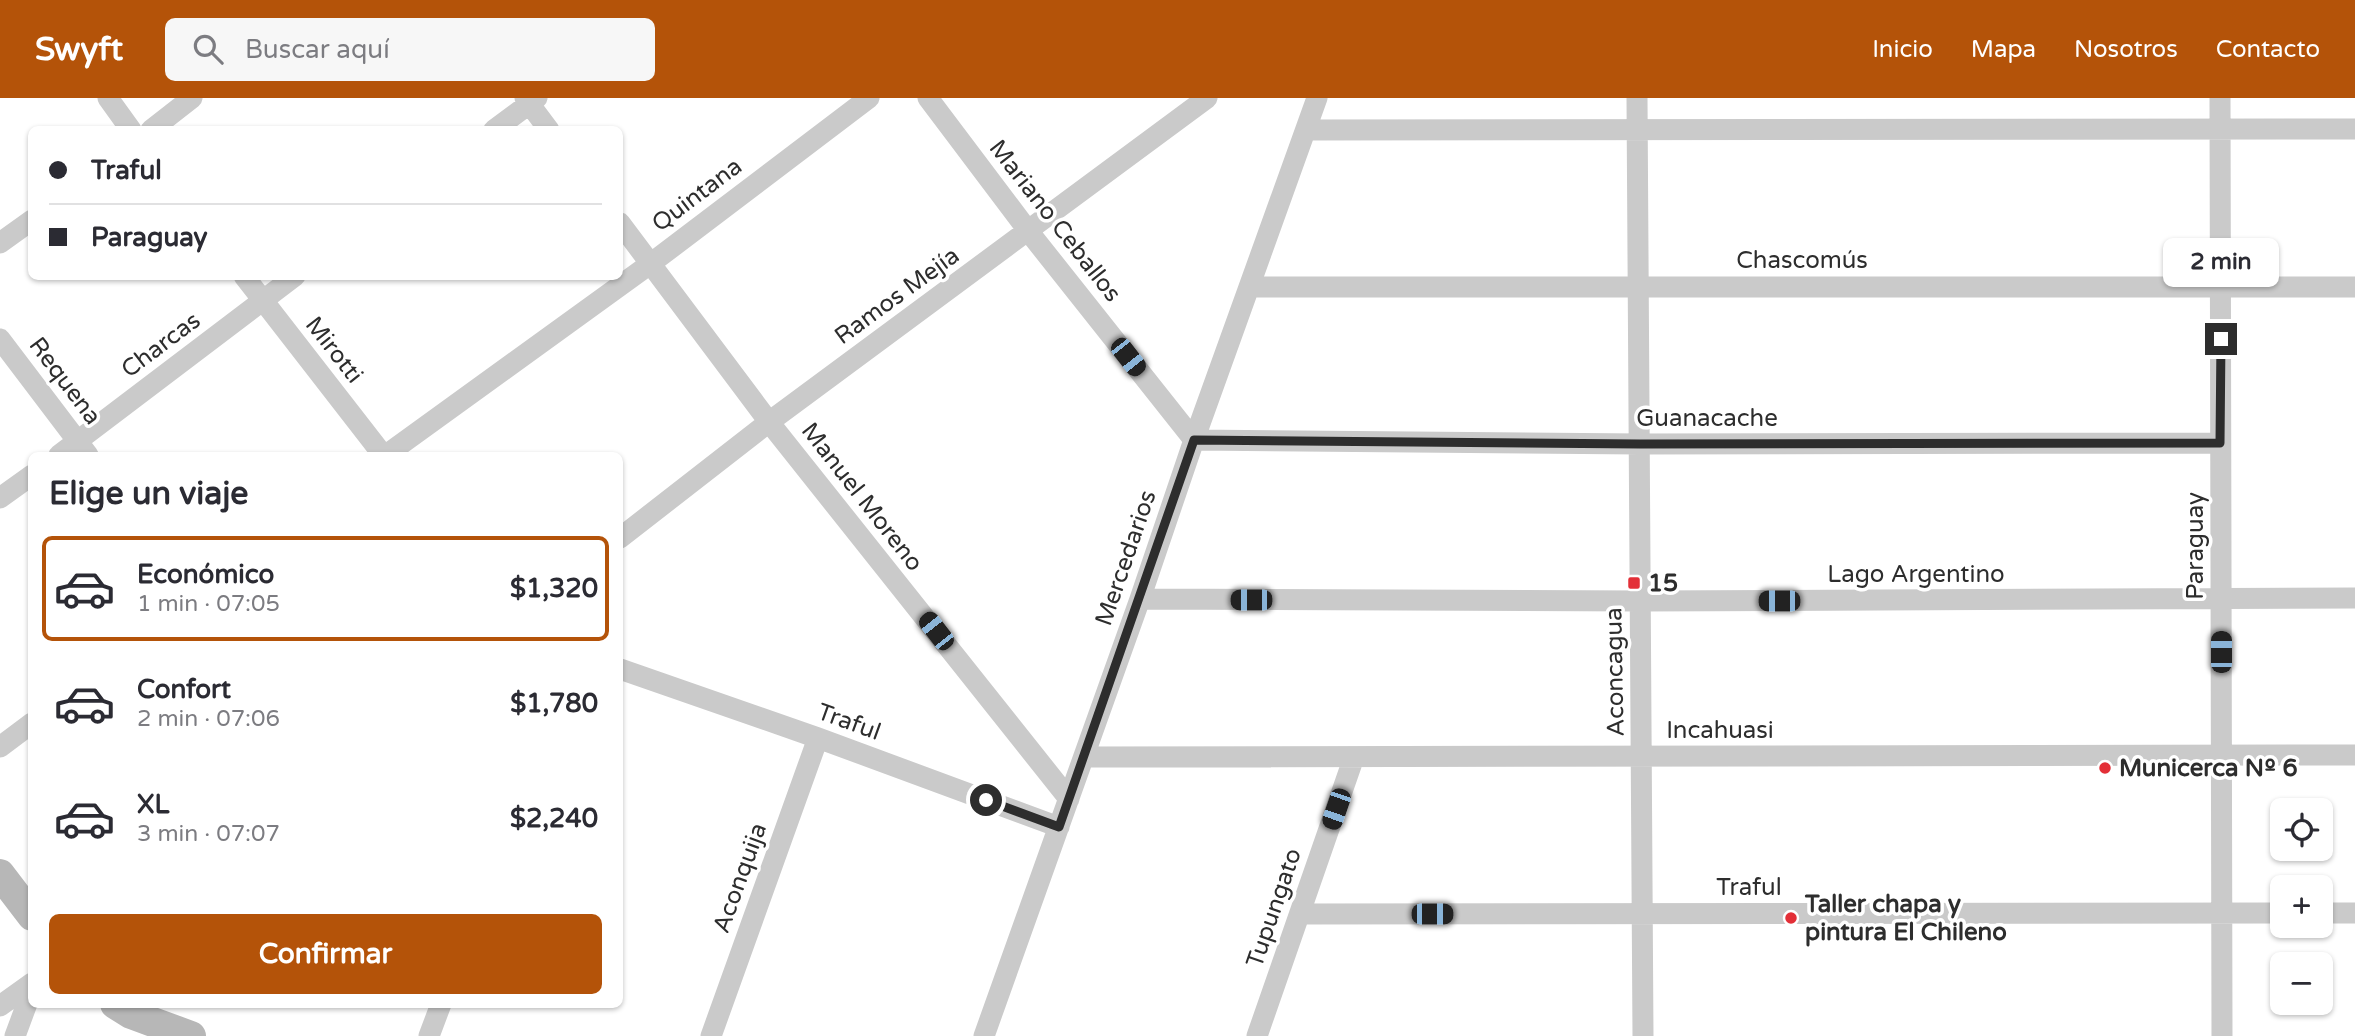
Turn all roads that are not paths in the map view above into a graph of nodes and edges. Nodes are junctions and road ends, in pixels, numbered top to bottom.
1 (108, 98) edge
2 (192, 98) edge
3 (869, 98) edge
4 (928, 98) edge
5 (1207, 98) edge
6 (1317, 98) edge
7 (1637, 98) edge
8 (2220, 98) edge
9 (531, 100) edge
10 (128, 126) edge
11 (156, 126) edge
12 (500, 126) edge
13 (547, 126) edge
14 (2220, 129) junction
15 (2355, 129) edge
16 (1306, 130) junction
17 (1637, 130) junction
18 (28, 223) edge
19 (623, 227) edge
20 (1029, 232) junction
21 (0, 243) edge
22 (650, 264) junction
23 (247, 280) edge
24 (290, 280) edge
25 (1638, 286) junction
26 (1249, 287) junction
27 (2221, 287) junction
28 (2355, 287) edge
29 (262, 301) junction
30 (0, 339) edge
31 (769, 422) junction
32 (1194, 440) junction
33 (2220, 443) junction
34 (1640, 444) junction
35 (83, 448) edge
36 (382, 452) edge
37 (388, 452) edge
38 (28, 478) edge
39 (0, 498) edge
40 (623, 536) edge
41 (2355, 598) edge
42 (1140, 599) junction
43 (2221, 600) junction
44 (1641, 601) junction
45 (623, 670) edge
46 (28, 726) edge
47 (818, 738) junction
48 (0, 747) edge
49 (2355, 755) edge
50 (1643, 756) junction
51 (2221, 756) junction
52 (1084, 757) junction
53 (1354, 757) junction
54 (1069, 799) junction
55 (1059, 827) junction
56 (0, 874) edge
57 (28, 911) edge
58 (2221, 913) junction
59 (2270, 913) edge
60 (2333, 913) edge
61 (2355, 913) edge
62 (1301, 914) junction
63 (1643, 914) junction
64 (28, 986) edge
65 (28, 1001) edge
66 (0, 1006) edge
67 (122, 1008) edge
68 (440, 1008) edge
69 (15, 1036) edge
70 (191, 1036) edge
71 (429, 1036) edge
72 (711, 1036) edge
73 (984, 1036) edge
74 (1257, 1036) edge
75 (1643, 1036) edge
76 (2222, 1036) edge

1 - 10 street
2 - 11 street
3 - 22 street, Quintana
4 - 20 street, Mariano Ceballos
5 - 20 street, Ramos Mejía
6 - 16 street, Mercedarios
7 - 17 street, Aconcagua
8 - 14 street, Paraguay
9 - 12 street
9 - 13 street
14 - 15 street
14 - 17 street
14 - 27 street, Paraguay
16 - 17 street
16 - 26 street, Mercedarios
17 - 25 street, Aconcagua
18 - 21 street
19 - 22 street, Manuel Moreno
20 - 31 street, Ramos Mejía
20 - 32 street, Mariano Ceballos
22 - 31 street, Manuel Moreno
22 - 37 street, Quintana
23 - 29 street, Mirotti
24 - 29 street, Charcas
25 - 26 street, Chascomús
25 - 27 street, Chascomús
25 - 34 street, Aconcagua
26 - 32 street, Mercedarios
27 - 28 street, Chascomús
27 - 33 street, Paraguay
29 - 35 street, Charcas
29 - 36 street, Mirotti
30 - 35 street, Requena
31 - 40 street, Ramos Mejía
31 - 54 street, Manuel Moreno
32 - 34 street, Guanacache
32 - 42 street, Mercedarios
33 - 34 street, Guanacache
33 - 43 street, Paraguay
34 - 44 street, Aconcagua
38 - 39 street
41 - 43 street, Lago Argentino
42 - 44 street, Lago Argentino
42 - 52 street, Mercedarios
43 - 44 street, Lago Argentino
43 - 51 street, Paraguay
44 - 50 street, Aconcagua
45 - 47 street, Traful
46 - 48 street
47 - 55 street, Traful
47 - 72 street, Aconquija
49 - 51 street, Incahuasi
50 - 51 street, Incahuasi
50 - 53 street, Incahuasi
50 - 63 street, Aconcagua
51 - 58 street, Paraguay
52 - 53 street, Incahuasi
52 - 54 street, Mercedarios
53 - 62 street, Tupungato
54 - 55 street, Mercedarios
55 - 73 street, Mercedarios
56 - 57 main road
58 - 59 street, Traful
58 - 63 street, Traful
58 - 76 street, Paraguay
60 - 61 street
62 - 63 street, Traful
62 - 74 street, Tupungato
63 - 75 street, Aconcagua
64 - 66 street
65 - 69 street
67 - 70 main road
68 - 71 street

